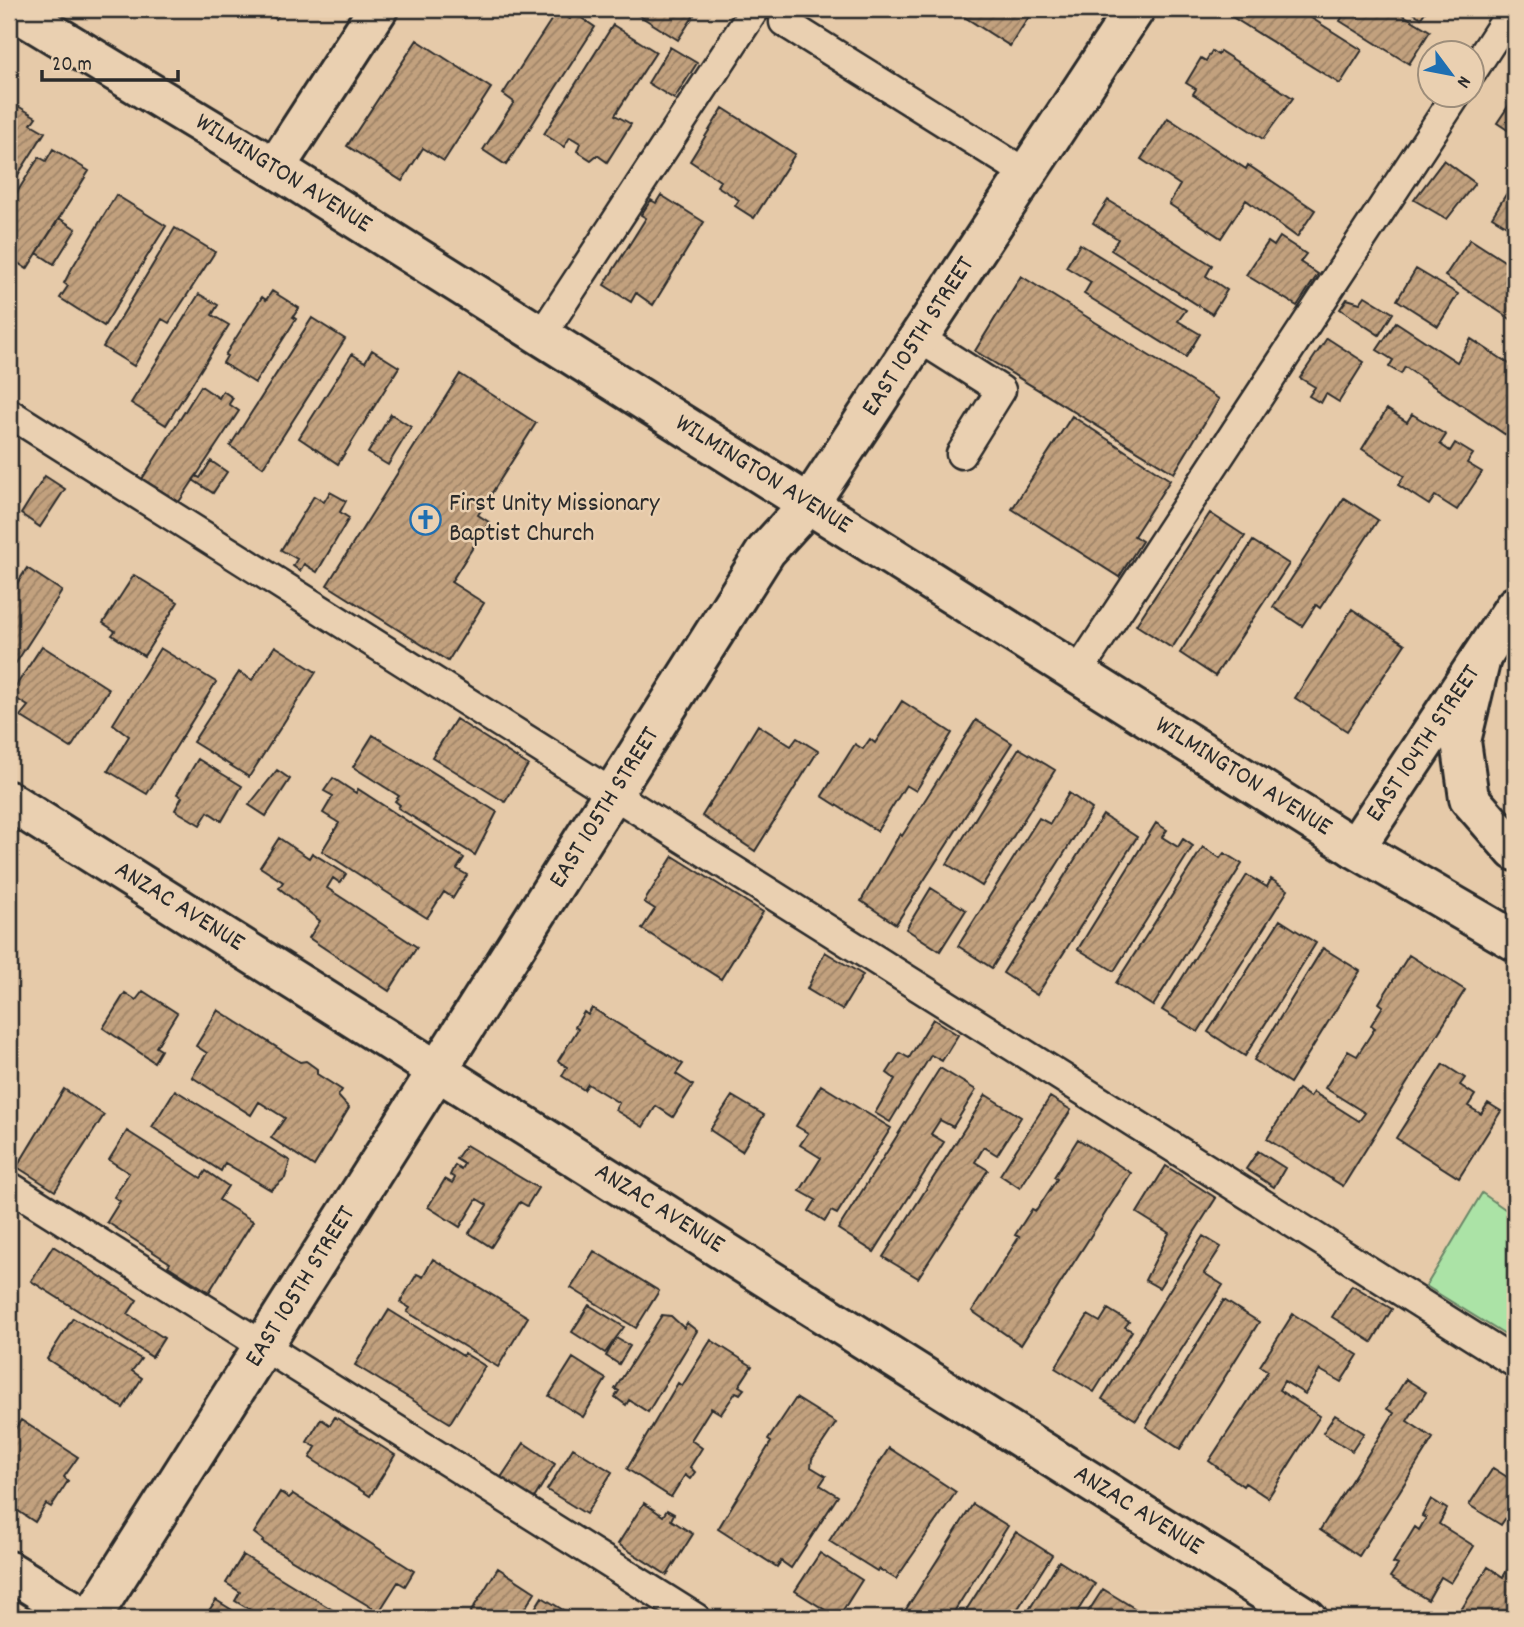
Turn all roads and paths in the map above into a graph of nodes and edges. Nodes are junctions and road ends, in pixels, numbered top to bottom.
1 (12, 9) edge
2 (378, 9) edge
3 (755, 9) edge
4 (1135, 9) edge
5 (1513, 9) edge
6 (784, 22) dead end
7 (1486, 50) edge
8 (1448, 108) edge
9 (275, 168) junction
10 (1027, 174) junction
11 (541, 336) junction
12 (919, 338) junction
13 (9, 413) edge
14 (961, 454) dead end
15 (809, 504) junction
16 (1515, 606) edge
17 (1481, 658) junction
18 (1078, 673) junction
19 (615, 793) junction
20 (9, 801) edge
21 (1355, 848) junction
22 (1515, 851) edge
23 (1515, 941) edge
24 (439, 1070) junction
25 (9, 1186) edge
26 (264, 1345) junction
27 (1515, 1363) edge
28 (9, 1571) edge
29 (85, 1618) edge
30 (91, 1618) edge
31 (696, 1618) edge
32 (1307, 1618) edge

1 - 9 street, WILMINGTON AVENUE
2 - 9 street
3 - 11 lane
4 - 10 street, EAST 105TH STREET
5 - 7 lane
6 - 10 lane
8 - 18 lane
9 - 11 street, WILMINGTON AVENUE
10 - 12 street, EAST 105TH STREET
11 - 15 street, WILMINGTON AVENUE
12 - 14 lane
12 - 15 street, EAST 105TH STREET
13 - 19 lane
15 - 18 street, WILMINGTON AVENUE
15 - 19 street, EAST 105TH STREET
16 - 17 street, EAST 104TH STREET
17 - 21 street, EAST 104TH STREET
17 - 22 street
18 - 21 street, WILMINGTON AVENUE
19 - 24 street, EAST 105TH STREET
19 - 27 lane
20 - 24 street, ANZAC AVENUE
21 - 23 street, WILMINGTON AVENUE
24 - 26 street, EAST 105TH STREET
24 - 32 street, ANZAC AVENUE
25 - 26 lane
26 - 30 street, EAST 105TH STREET
26 - 31 lane
28 - 29 street

